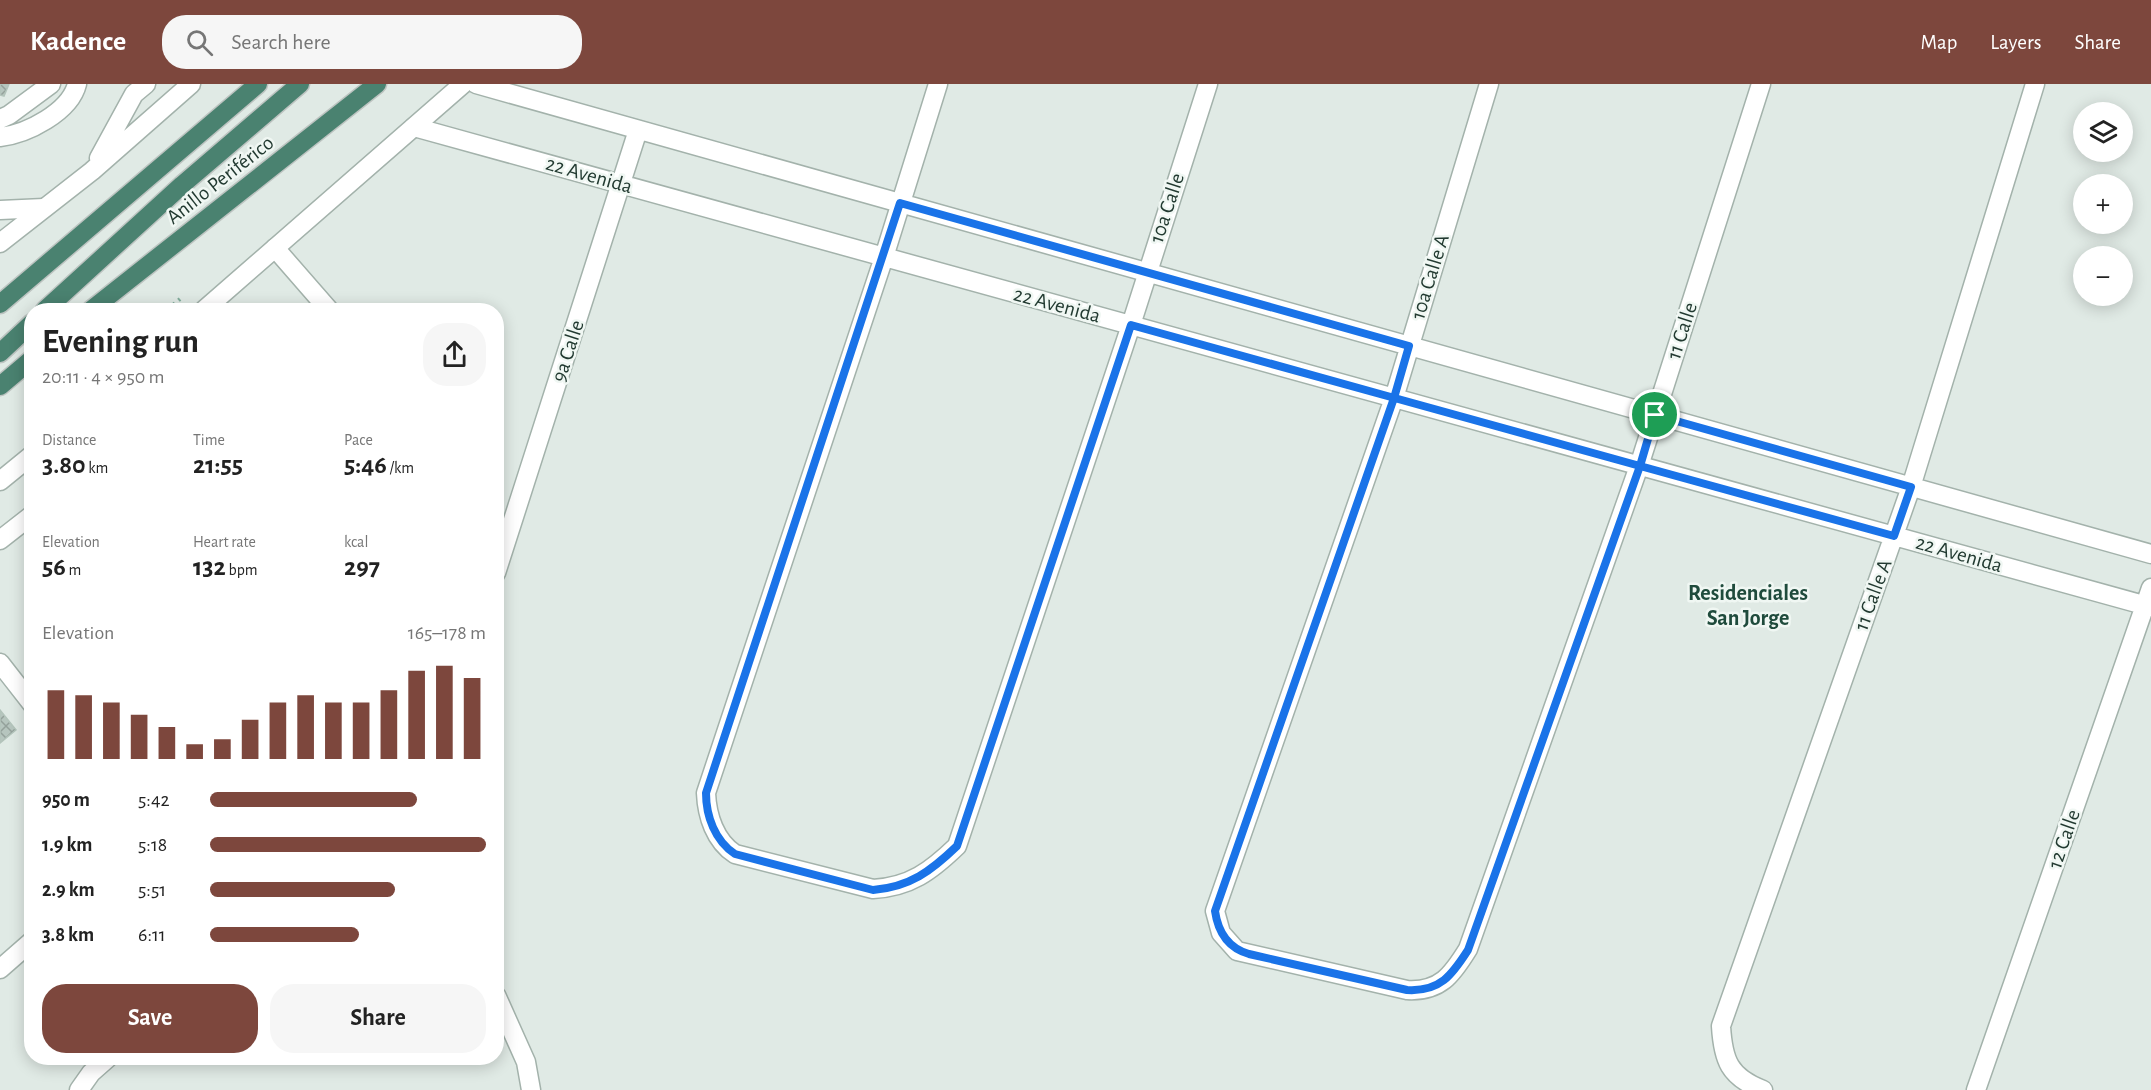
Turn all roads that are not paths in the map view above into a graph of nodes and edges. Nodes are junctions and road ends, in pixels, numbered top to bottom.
1 (51, 84) edge
2 (77, 84) edge
3 (146, 84) edge
4 (190, 84) edge
5 (258, 84) edge
6 (300, 84) edge
7 (377, 84) edge
8 (463, 84) edge
9 (476, 84) edge
10 (938, 84) edge
11 (1208, 84) edge
12 (1489, 84) edge
13 (1761, 84) edge
14 (2035, 84) edge
15 (0, 119) edge
16 (414, 127) junction
17 (638, 130) junction
18 (0, 138) edge
19 (92, 171) junction
20 (622, 184) junction
21 (900, 203) junction
22 (44, 207) junction
23 (0, 210) edge
24 (0, 243) edge
25 (275, 248) junction
26 (884, 257) junction
27 (1146, 272) junction
28 (53, 303) edge
29 (100, 303) edge
30 (212, 303) edge
31 (323, 303) edge
32 (0, 304) edge
33 (1131, 325) junction
34 (24, 330) edge
35 (1409, 346) junction
36 (0, 353) edge
37 (24, 366) edge
38 (0, 386) edge
39 (1394, 398) junction
40 (1655, 415) junction
41 (24, 462) edge
42 (1640, 466) junction
43 (0, 481) edge
44 (1911, 487) junction
45 (24, 521) edge
46 (1894, 536) junction
47 (0, 540) edge
48 (504, 548) edge
49 (2151, 554) edge
50 (2149, 600) edge
51 (0, 663) edge
52 (24, 694) edge
53 (1215, 911) joint
54 (24, 948) edge
55 (0, 969) edge
56 (504, 1013) edge
57 (100, 1065) edge
58 (79, 1090) edge
59 (531, 1090) edge
60 (1763, 1090) edge
61 (1976, 1090) edge

1 - 15 street
2 - 18 street
3 - 19 street
4 - 19 street
5 - 32 highway
6 - 28 highway
7 - 29 highway, Anillo Periférico
8 - 16 street
9 - 17 street
10 - 21 street
11 - 27 street, 10a Calle
12 - 35 street, 10a Calle A
13 - 40 street, 11 Calle
14 - 44 street, 11 Calle A
16 - 20 street, 22 Avenida
16 - 25 street
17 - 20 street, 9a Calle
17 - 21 street
19 - 22 street
20 - 26 street, 22 Avenida
20 - 48 street, 9a Calle
21 - 26 street
21 - 27 street
22 - 23 street
22 - 24 street
25 - 30 street
25 - 31 street
26 - 33 street, 22 Avenida
26 - 33 street, 10a Calle
27 - 33 street, 10a Calle
27 - 35 street
33 - 39 street, 22 Avenida
34 - 36 highway
35 - 39 street, 10a Calle A
35 - 40 street
37 - 38 highway
39 - 42 street, 22 Avenida
39 - 53 street, 10a Calle A
40 - 42 street, 11 Calle
40 - 44 street
41 - 43 street
42 - 46 street, 22 Avenida
42 - 53 street, 11 Calle
44 - 46 street, 11 Calle A
44 - 49 street
45 - 47 street
46 - 50 street, 22 Avenida
46 - 60 street, 11 Calle A
50 - 61 street, 12 Calle
51 - 52 street
54 - 55 street
56 - 59 street
57 - 58 street

